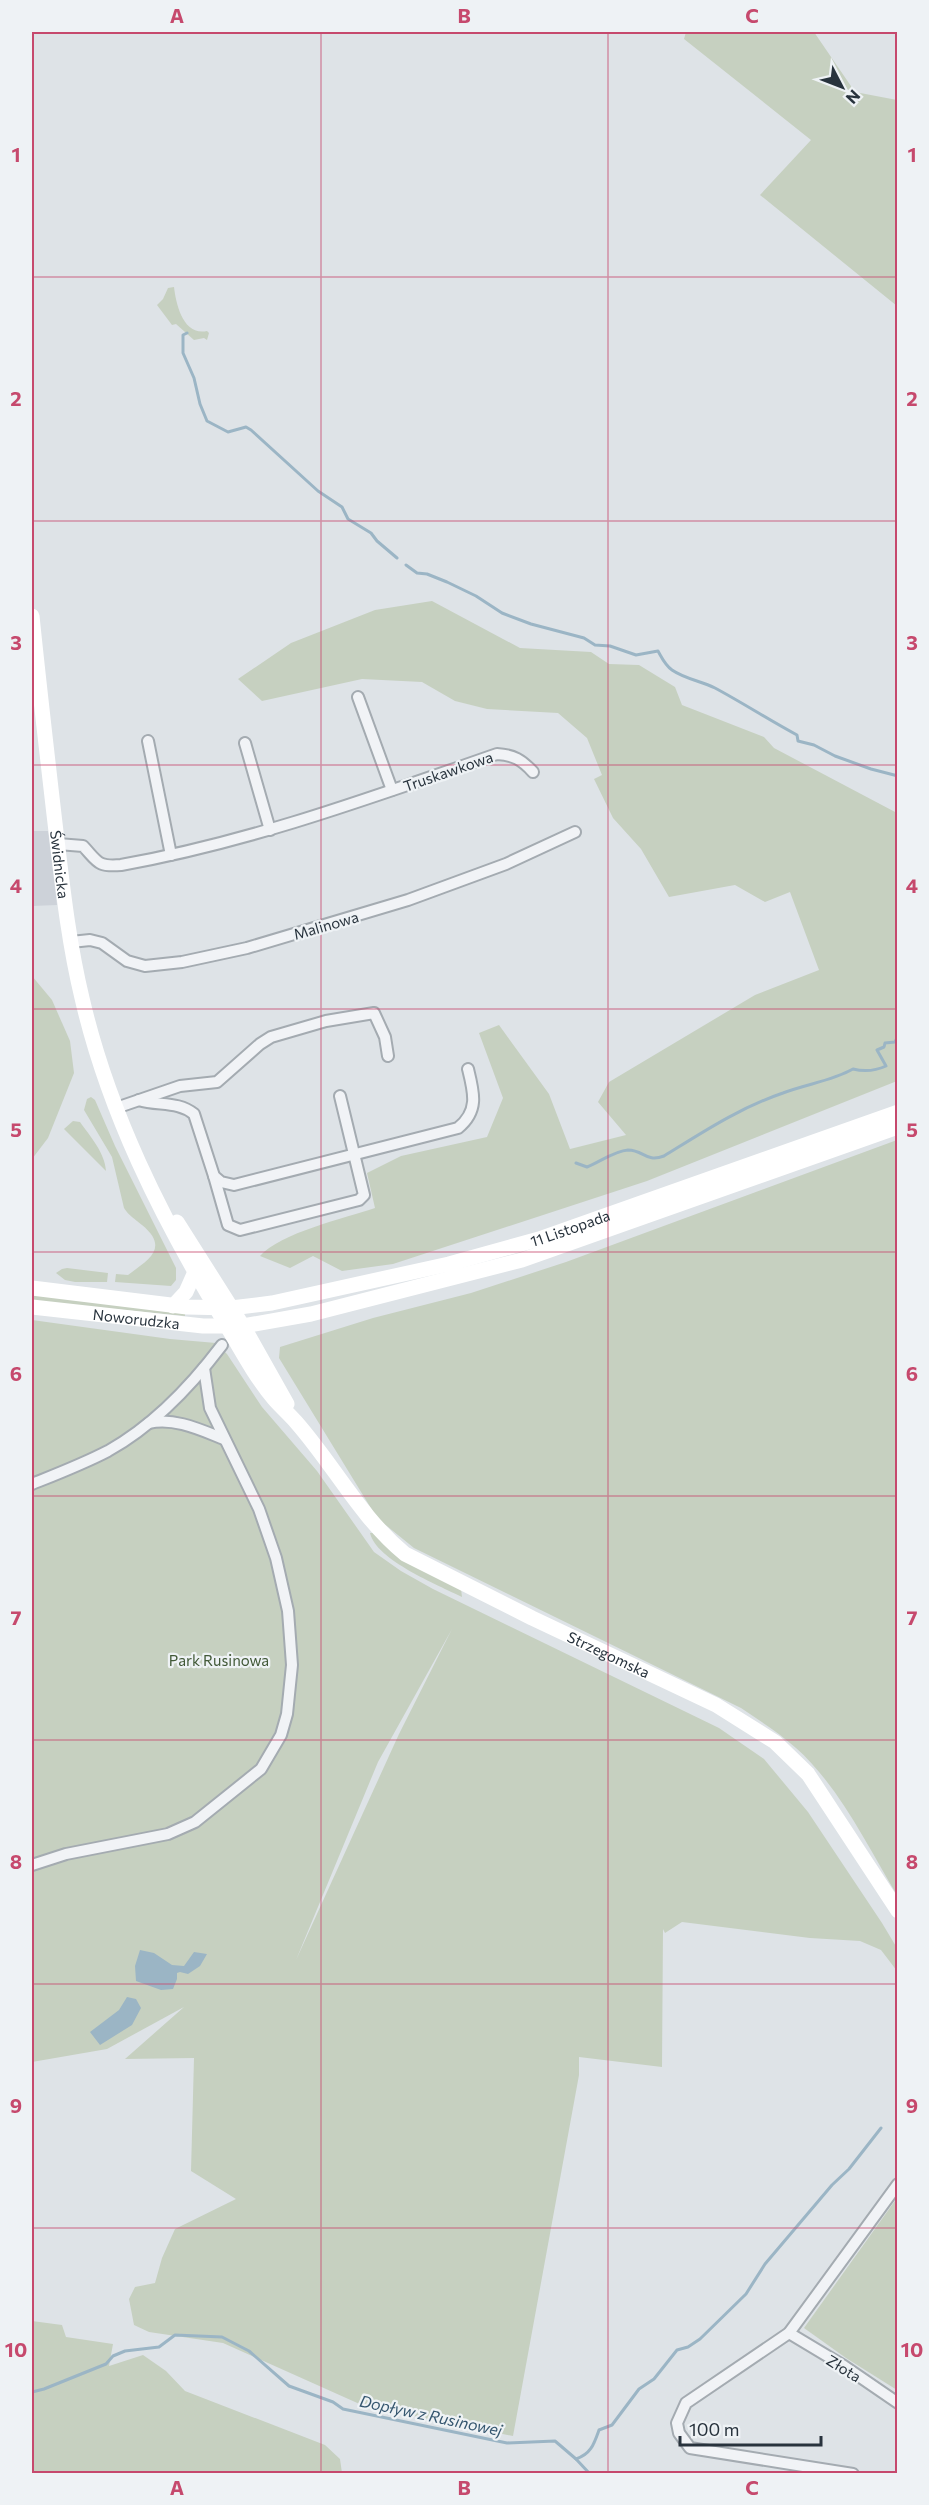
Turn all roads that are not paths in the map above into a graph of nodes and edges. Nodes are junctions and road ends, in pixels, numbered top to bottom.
1 (32, 616) edge
2 (358, 697) dead end
3 (148, 741) dead end
4 (245, 742) dead end
5 (533, 772) dead end
6 (392, 790) junction
7 (270, 830) junction
8 (575, 832) dead end
9 (58, 844) junction
10 (171, 855) junction
11 (70, 942) junction
12 (388, 1056) dead end
13 (468, 1069) dead end
14 (340, 1096) dead end
15 (139, 1100) junction
16 (116, 1108) junction
17 (897, 1112) edge
18 (897, 1127) edge
19 (355, 1154) junction
20 (146, 1174) junction
21 (214, 1176) junction
22 (194, 1274) junction
23 (32, 1288) edge
24 (173, 1306) junction
25 (32, 1307) edge
26 (224, 1308) junction
27 (270, 1321) junction
28 (243, 1326) junction
29 (227, 1327) junction
30 (222, 1345) dead end
31 (256, 1349) junction
32 (204, 1368) junction
33 (296, 1421) junction
34 (147, 1424) junction
35 (224, 1439) junction
36 (32, 1484) edge
37 (32, 1865) edge
38 (897, 1911) edge
39 (897, 2184) edge
40 (789, 2333) junction
41 (897, 2403) edge
42 (854, 2474) edge

1 - 9 main road, Świdnicka
2 - 6 street, Truskawkowa
3 - 10 street
4 - 7 street
5 - 6 street, Truskawkowa
6 - 7 street, Truskawkowa
7 - 10 street, Truskawkowa
8 - 11 street, Malinowa
9 - 10 street, Truskawkowa
9 - 11 main road, Świdnicka
11 - 16 main road, Świdnicka
12 - 15 street
13 - 19 street
14 - 19 street
15 - 16 street
15 - 21 street
16 - 20 main road, Świdnicka
17 - 26 main road, 11 Listopada
18 - 27 main road, 11 Listopada
19 - 21 street
19 - 21 street
20 - 22 main road, Świdnicka
20 - 26 main road, Świdnicka
22 - 24 main road
22 - 26 main road, Świdnicka
23 - 24 main road, Noworudzka
24 - 26 main road, Noworudzka
25 - 29 main road, Noworudzka
26 - 28 main road, Świdnicka
26 - 29 main road, Strzegomska
27 - 28 main road, 11 Listopada
27 - 31 main road
28 - 29 main road, Noworudzka
28 - 31 main road, Strzegomska
29 - 33 main road, Strzegomska
30 - 32 street
31 - 33 main road, Strzegomska
32 - 34 street
32 - 35 street
33 - 38 main road, Strzegomska
34 - 35 street
34 - 36 street
35 - 37 street
39 - 40 street
40 - 41 street, Złota
40 - 42 street

